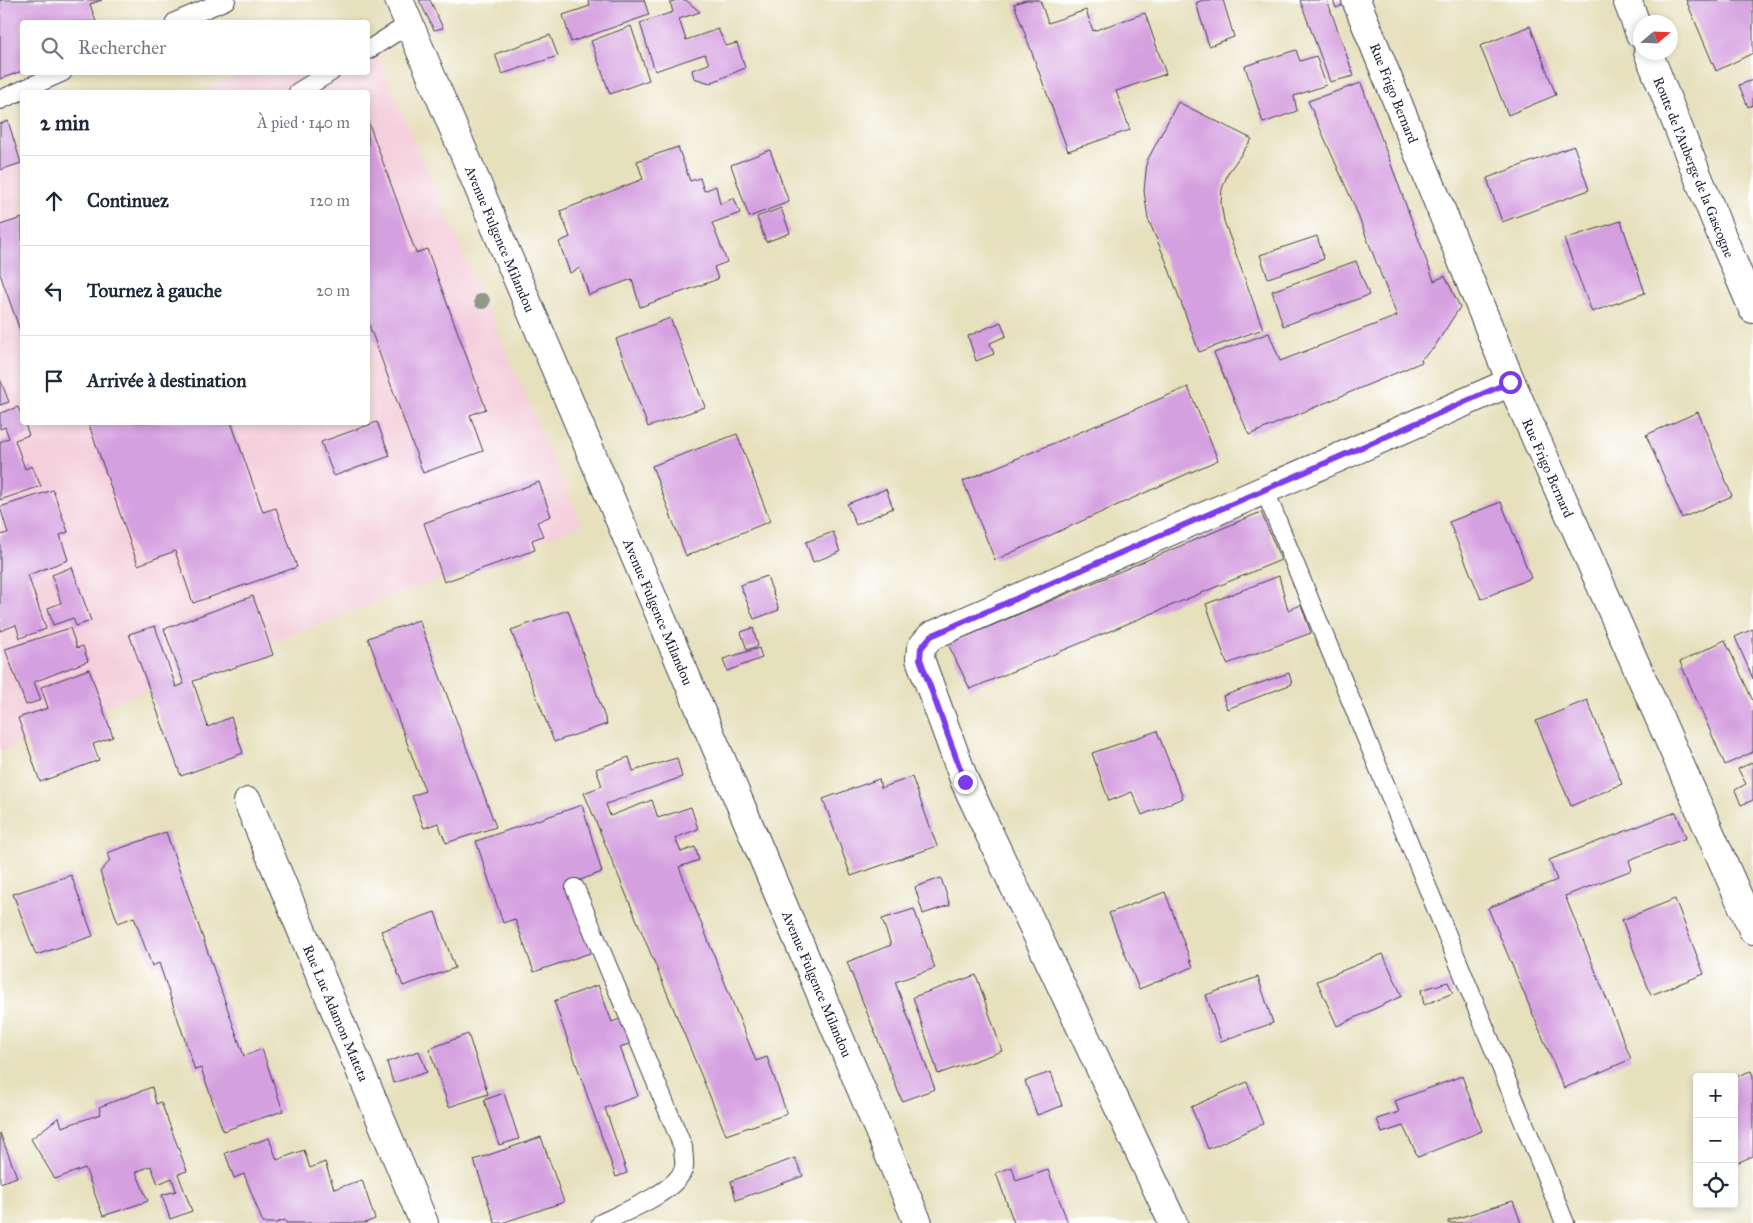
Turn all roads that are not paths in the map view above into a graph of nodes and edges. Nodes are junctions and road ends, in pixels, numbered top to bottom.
1 (226, 0) edge
2 (1356, 0) edge
3 (1628, 0) edge
4 (404, 12) edge
5 (1633, 15) edge
6 (180, 20) edge
7 (370, 48) edge
8 (1651, 60) edge
9 (56, 75) edge
10 (326, 75) edge
11 (22, 90) edge
12 (301, 90) edge
13 (20, 91) edge
14 (0, 100) edge
15 (1753, 309) edge
16 (1510, 382) junction
17 (1265, 491) junction
18 (248, 802) dead end
19 (575, 888) dead end
20 (1753, 930) edge
21 (424, 1223) edge
22 (601, 1223) edge
23 (918, 1223) edge
24 (1173, 1223) edge
25 (1564, 1223) edge

1 - 6 lane
2 - 16 street, Rue Frigo Bernard
3 - 5 street
4 - 7 lane
4 - 23 street, Avenue Fulgence Milandou
8 - 15 street, Route de l'Auberge de la Gascogne
9 - 11 lane
10 - 12 lane
13 - 14 lane
16 - 17 street
16 - 20 street, Rue Frigo Bernard
17 - 24 street
17 - 25 lane
18 - 21 street, Rue Luc Adamon Mateta
19 - 22 lane

